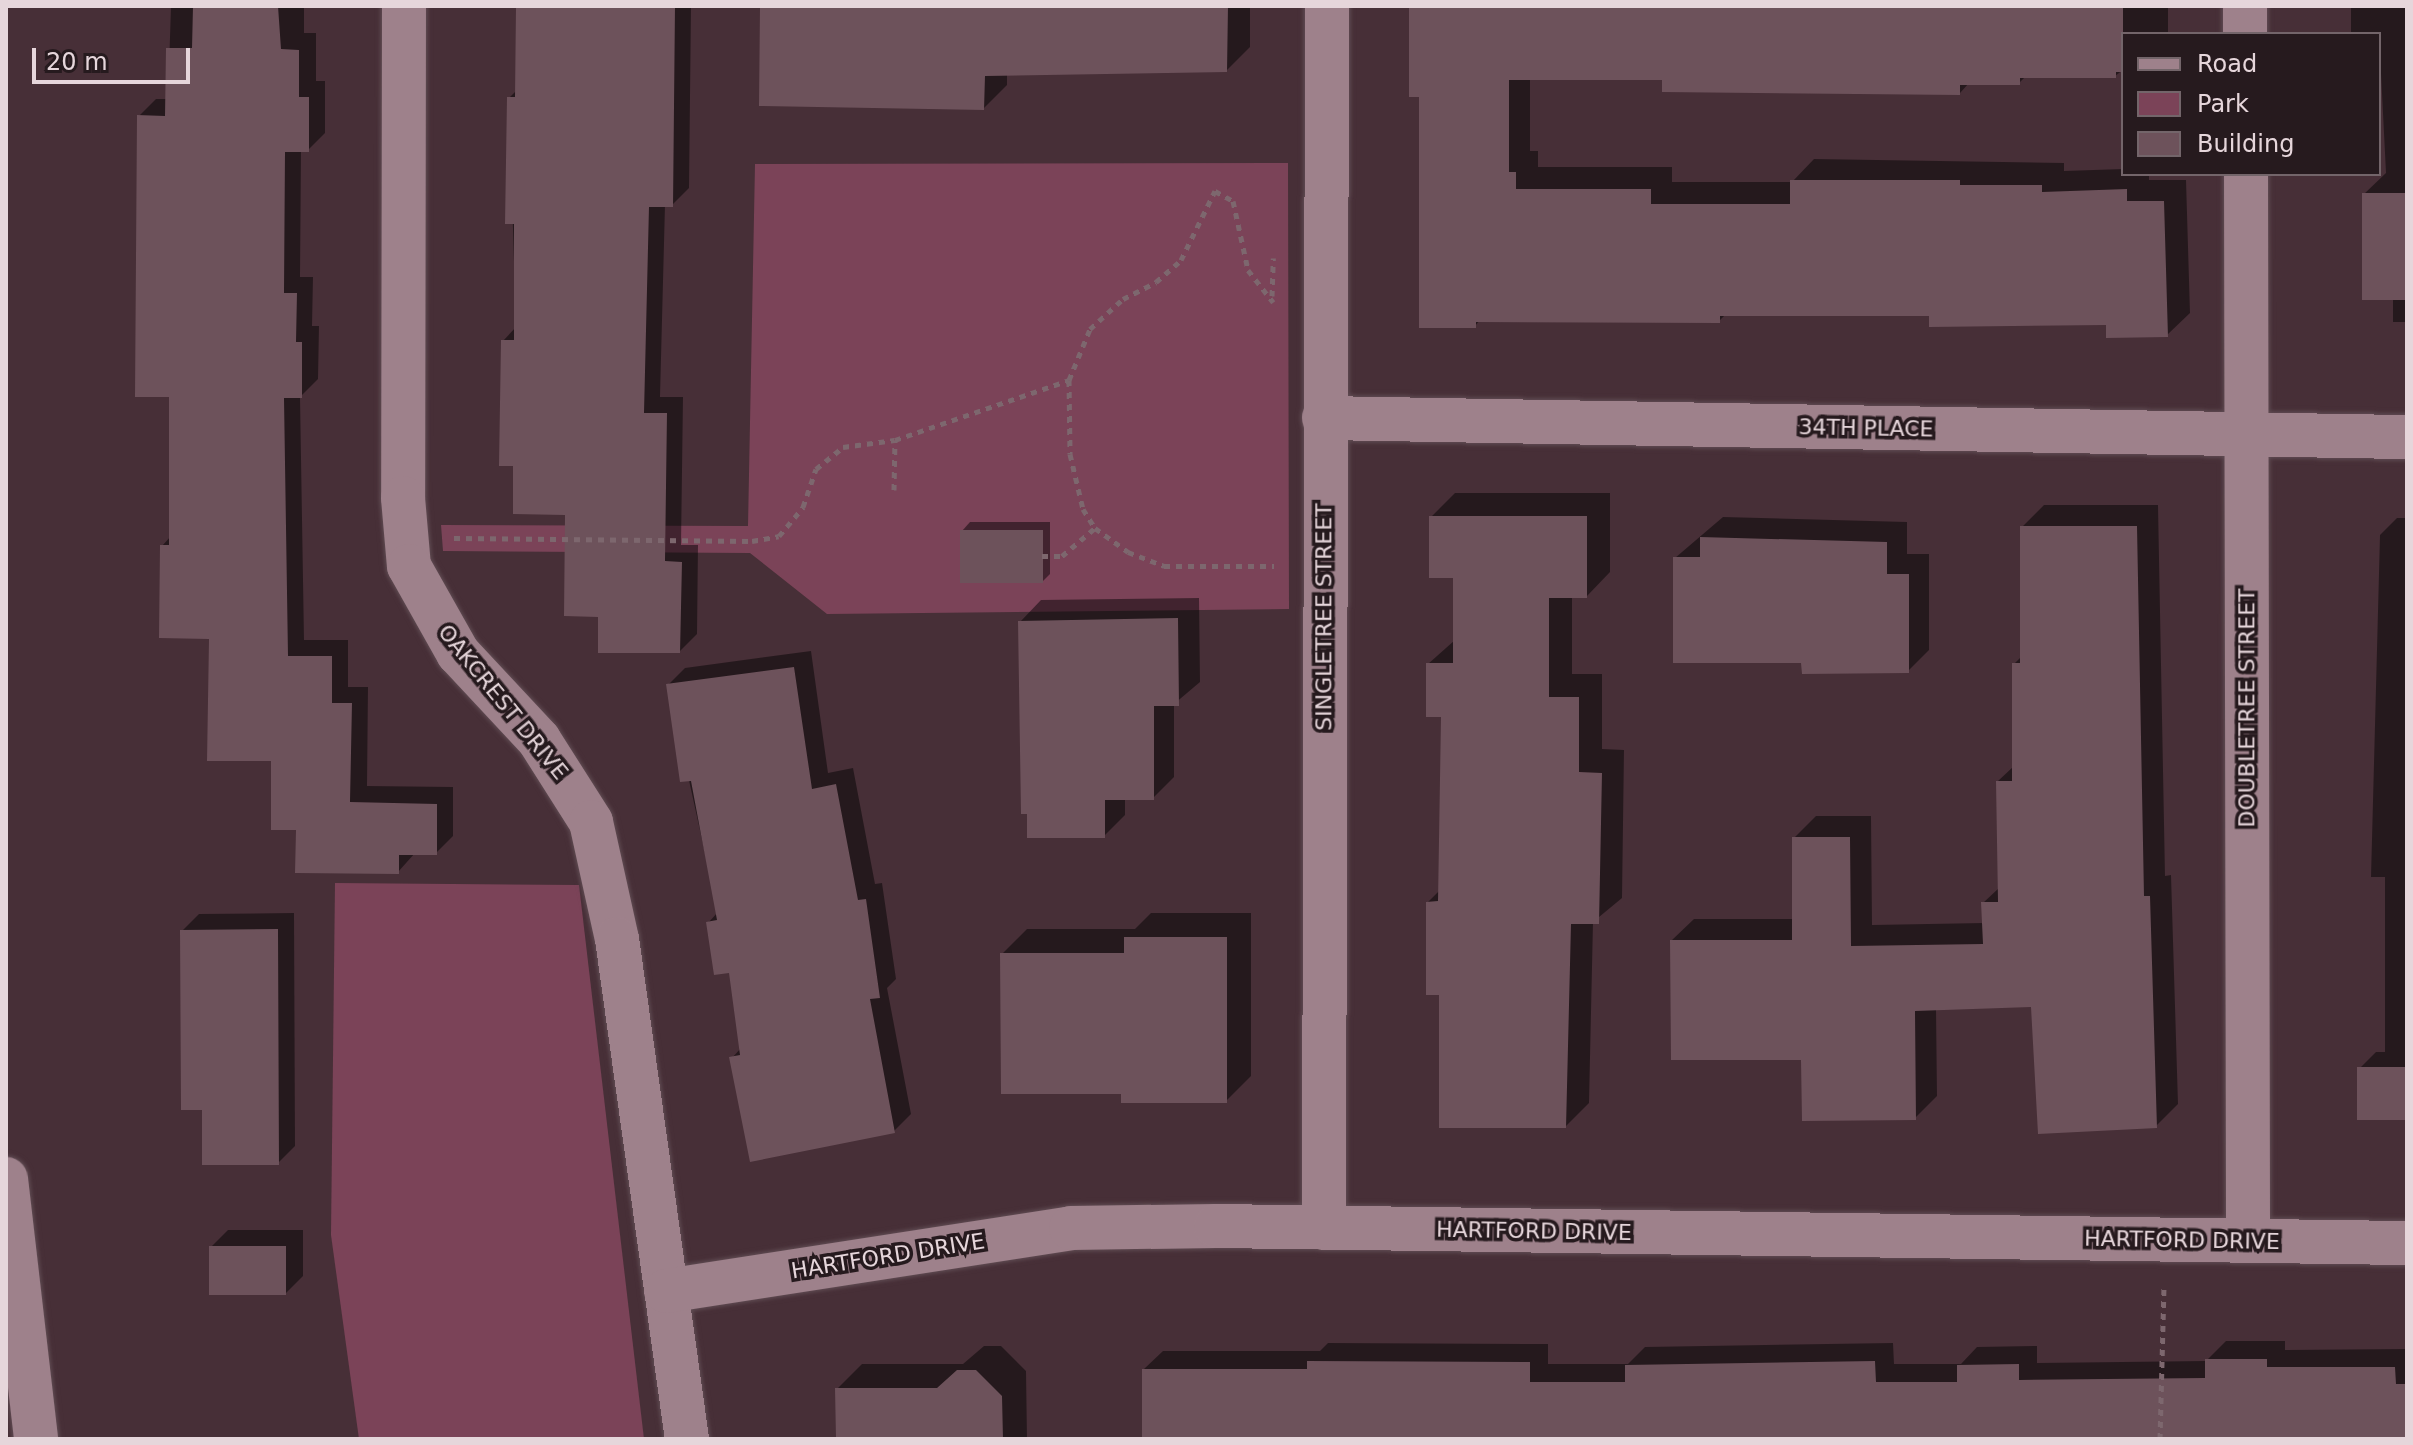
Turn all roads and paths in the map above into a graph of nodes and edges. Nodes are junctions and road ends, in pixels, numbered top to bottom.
1 (404, 6) edge
2 (1327, 6) edge
3 (2245, 6) edge
4 (2245, 32) edge
5 (2246, 176) edge
6 (1275, 309) dead end
7 (1069, 380) junction
8 (1324, 418) junction
9 (2246, 434) junction
10 (2407, 437) edge
11 (895, 440) junction
12 (894, 490) dead end
13 (1095, 528) junction
14 (405, 537) junction
15 (1274, 552) dead end
16 (1042, 556) dead end
17 (1274, 566) junction
18 (1274, 579) dead end
19 (6, 1179) edge
20 (1324, 1228) junction
21 (2166, 1240) junction
22 (2248, 1241) junction
23 (2407, 1243) edge
24 (666, 1291) junction
25 (36, 1439) edge
26 (687, 1439) edge
27 (2160, 1439) edge

1 - 14 street, OAKCREST DRIVE
2 - 8 street, SINGLETREE STREET
3 - 4 street
5 - 9 street, DOUBLETREE STREET
6 - 7 path
7 - 11 path
7 - 13 path
8 - 9 street, 34TH PLACE
8 - 20 street, SINGLETREE STREET
9 - 10 street, 34TH PLACE
9 - 22 street, DOUBLETREE STREET
11 - 12 path
11 - 14 path
13 - 16 path
13 - 17 path
14 - 24 street, OAKCREST DRIVE
15 - 17 path
17 - 18 path
19 - 25 street
20 - 21 street, HARTFORD DRIVE
20 - 24 street, HARTFORD DRIVE
21 - 22 street, HARTFORD DRIVE
21 - 27 path
22 - 23 street, HARTFORD DRIVE
24 - 26 street, OAKCREST DRIVE

